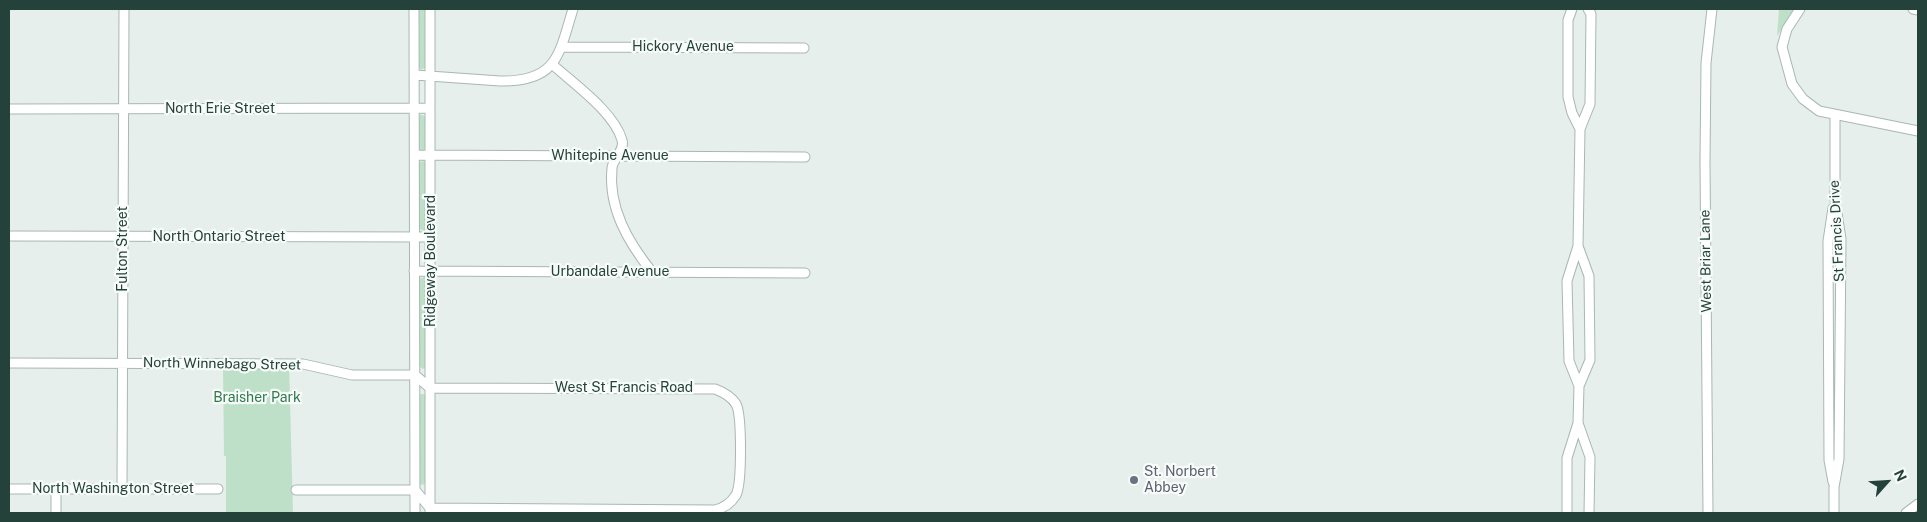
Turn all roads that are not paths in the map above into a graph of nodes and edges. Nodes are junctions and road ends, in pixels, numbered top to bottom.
1 (124, 9) edge
2 (414, 9) edge
3 (430, 9) edge
4 (573, 9) edge
5 (1572, 9) edge
6 (1588, 9) edge
7 (1712, 9) edge
8 (1800, 9) edge
9 (1912, 9) edge
10 (1918, 10) edge
11 (562, 47) junction
12 (804, 48) dead end
13 (553, 65) junction
14 (414, 75) junction
15 (430, 75) junction
16 (415, 108) junction
17 (430, 108) junction
18 (9, 109) edge
19 (124, 110) junction
20 (1835, 114) junction
21 (1580, 129) junction
22 (1918, 131) edge
23 (415, 155) junction
24 (431, 156) junction
25 (617, 157) junction
26 (805, 157) dead end
27 (9, 236) edge
28 (123, 237) junction
29 (414, 237) junction
30 (430, 237) junction
31 (1578, 246) junction
32 (414, 272) junction
33 (430, 272) junction
34 (652, 272) junction
35 (805, 273) dead end
36 (9, 363) edge
37 (122, 364) junction
38 (415, 375) junction
39 (1579, 386) junction
40 (430, 388) junction
41 (1578, 423) junction
42 (9, 489) edge
43 (56, 489) junction
44 (122, 489) junction
45 (218, 489) dead end
46 (296, 490) dead end
47 (415, 490) junction
48 (1918, 504) edge
49 (430, 511) edge
50 (56, 513) edge
51 (414, 513) edge
52 (1567, 513) edge
53 (1589, 513) edge
54 (1708, 513) edge
55 (1834, 513) edge
56 (1906, 513) edge

1 - 19 street, Fulton Street
2 - 14 street, Ridgeway Boulevard
3 - 15 street, Ridgeway Boulevard
4 - 11 street
5 - 21 street
6 - 21 street
7 - 54 street, West Briar Lane
8 - 20 street
9 - 10 street
11 - 12 street, Hickory Avenue
11 - 13 street
13 - 15 street
13 - 25 street
14 - 15 street
14 - 16 street, Ridgeway Boulevard
15 - 17 street, Ridgeway Boulevard
16 - 17 street, North Erie Street
16 - 19 street, North Erie Street
16 - 23 street, Ridgeway Boulevard
17 - 24 street, Ridgeway Boulevard
18 - 19 street, North Erie Street
19 - 28 street, Fulton Street
20 - 22 street
20 - 55 street, St Francis Drive
21 - 31 street
23 - 24 street, Whitepine Avenue
23 - 29 street, Ridgeway Boulevard
24 - 25 street, Whitepine Avenue
24 - 30 street, Ridgeway Boulevard
25 - 26 street, Whitepine Avenue
25 - 34 street
27 - 28 street, North Ontario Street
28 - 29 street, North Ontario Street
28 - 37 street, Fulton Street
29 - 30 street, North Ontario Street
29 - 32 street, Ridgeway Boulevard
30 - 33 street, Ridgeway Boulevard
31 - 39 street
31 - 39 street
32 - 33 street, Urbandale Avenue
32 - 38 street, Ridgeway Boulevard
33 - 34 street, Urbandale Avenue
33 - 40 street, Ridgeway Boulevard
34 - 35 street, Urbandale Avenue
36 - 37 street, North Winnebago Street
37 - 38 street, North Winnebago Street
37 - 44 street, Fulton Street
38 - 40 street
38 - 47 street, Ridgeway Boulevard
39 - 41 street
40 - 49 street, Ridgeway Boulevard
40 - 49 street, West St Francis Road
41 - 52 street
41 - 53 street
42 - 43 street, North Washington Street
43 - 44 street, North Washington Street
43 - 50 street
44 - 45 street, North Washington Street
46 - 47 street
47 - 49 street
47 - 51 street, Ridgeway Boulevard
48 - 56 street

